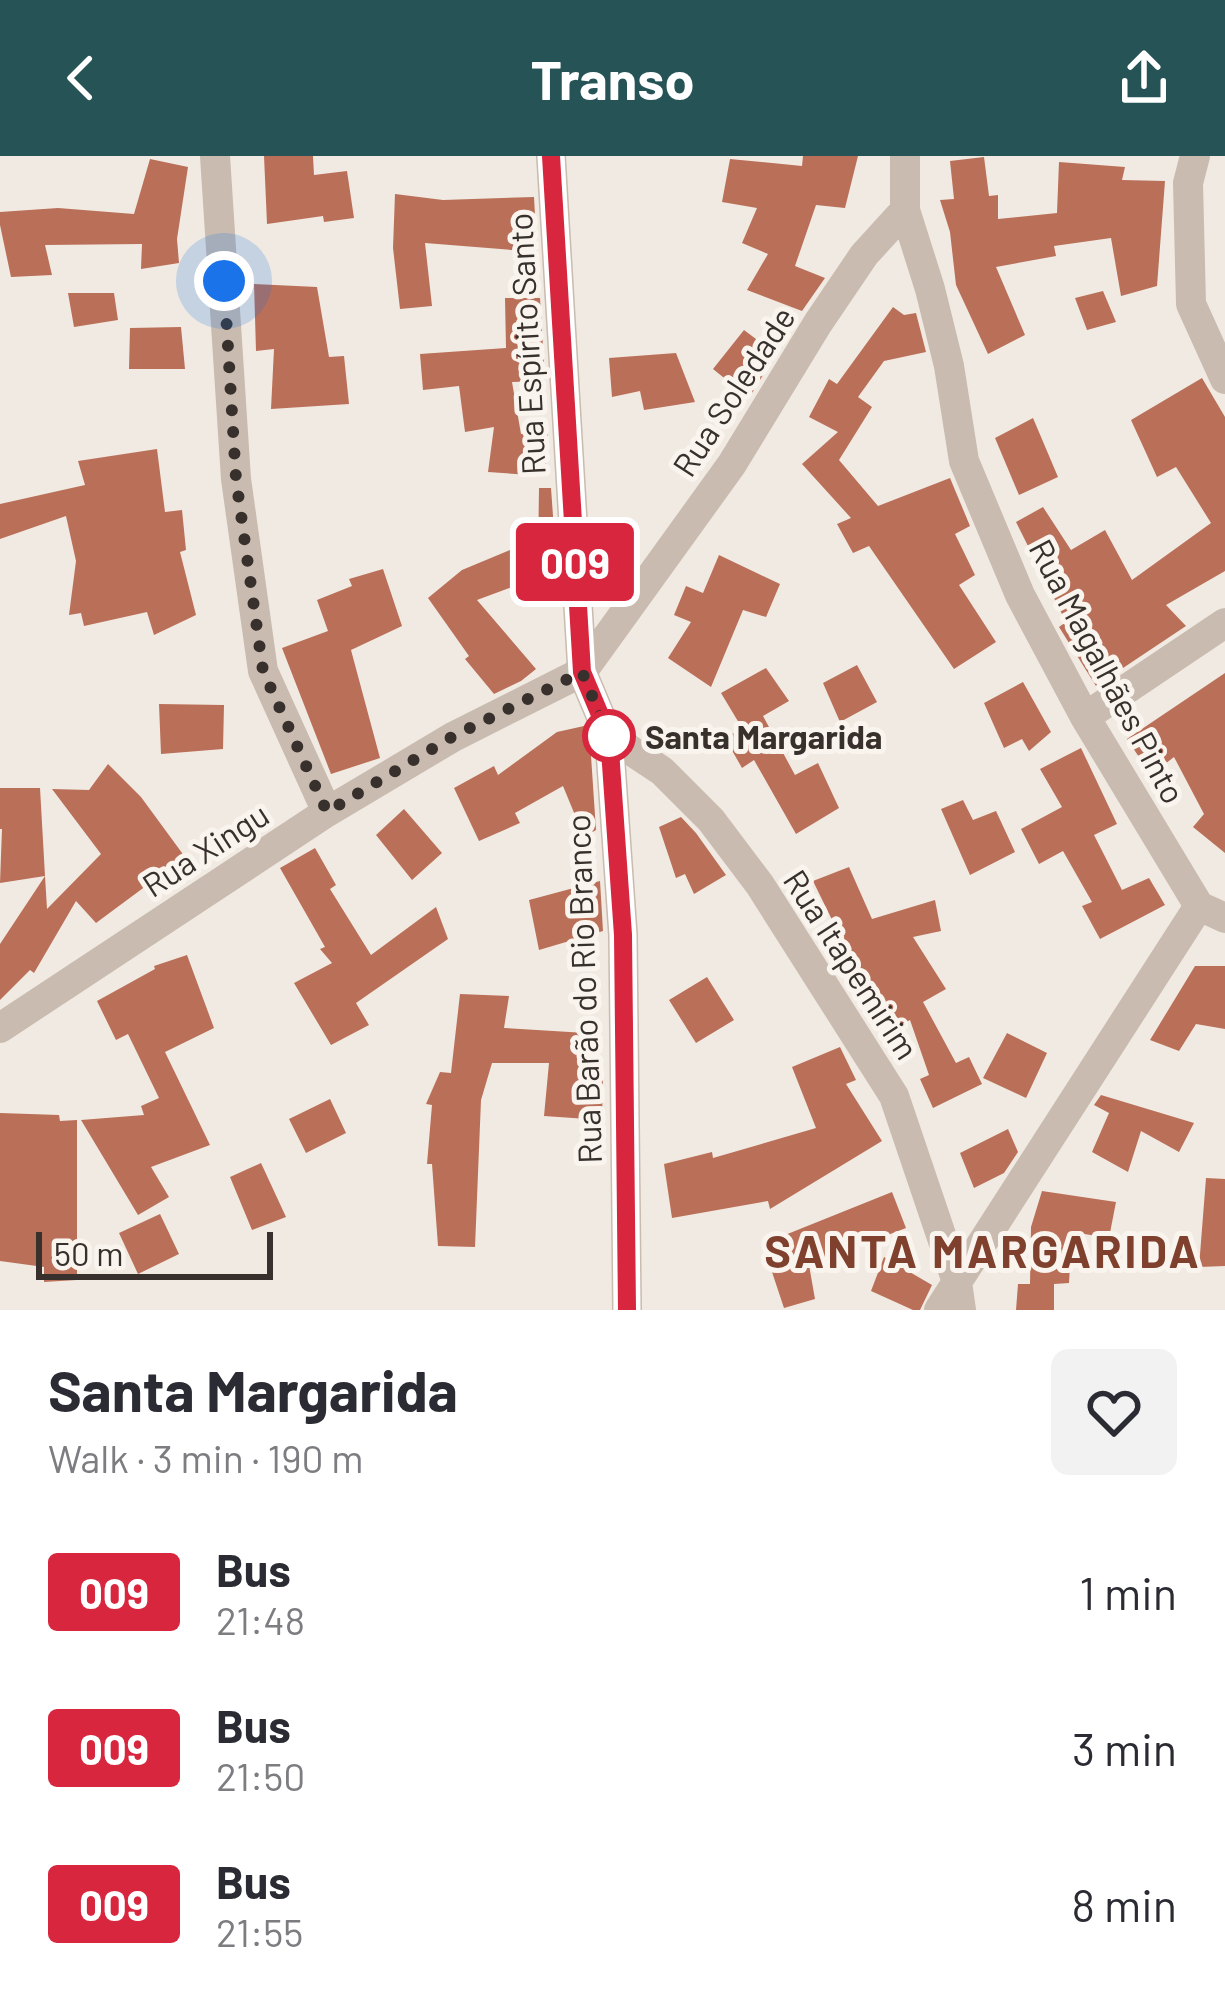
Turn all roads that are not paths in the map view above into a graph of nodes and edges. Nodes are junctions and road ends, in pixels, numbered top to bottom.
1 (215, 156) edge
2 (551, 156) edge
3 (905, 156) edge
4 (1195, 156) edge
5 (905, 210) junction
6 (1225, 379) edge
7 (1225, 623) edge
8 (582, 672) junction
9 (1085, 717) junction
10 (609, 736) junction
11 (327, 812) junction
12 (1212, 912) edge
13 (0, 1028) edge
14 (959, 1296) edge
15 (627, 1310) edge
16 (939, 1310) edge

1 - 11 street
2 - 8 street, Rua Espírito Santo
3 - 5 street, Rua Magalhães Pinto
4 - 6 street
5 - 8 street, Rua Soledade
5 - 9 street, Rua Magalhães Pinto
7 - 9 street
8 - 10 street, Rua Barão do Rio Branco
8 - 11 street, Rua Xingu
9 - 12 street, Rua Magalhães Pinto
10 - 14 street, Rua Itapemirim
10 - 15 street, Rua Barão do Rio Branco
11 - 13 street, Rua Xingu
12 - 14 street
14 - 16 street

